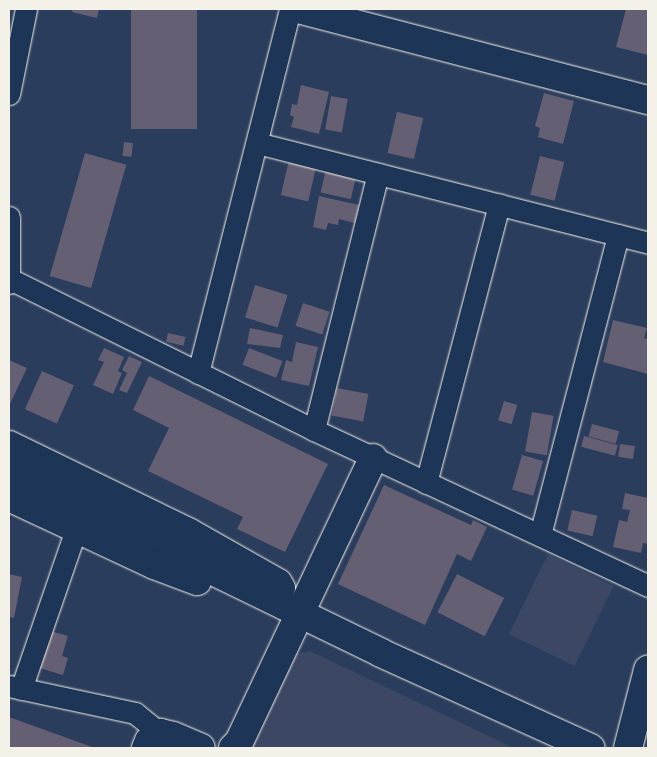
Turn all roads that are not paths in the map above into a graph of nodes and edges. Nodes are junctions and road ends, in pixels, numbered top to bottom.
1 (26, 9) edge
2 (290, 9) edge
3 (298, 9) edge
4 (9, 94) edge
5 (648, 100) edge
6 (258, 143) junction
7 (378, 174) junction
8 (499, 204) junction
9 (9, 217) edge
10 (618, 235) junction
11 (648, 242) edge
12 (10, 281) edge
13 (198, 373) junction
14 (314, 430) junction
15 (9, 444) edge
16 (373, 458) junction
17 (9, 472) edge
18 (426, 483) junction
19 (9, 497) edge
20 (76, 529) junction
21 (540, 535) junction
22 (648, 586) edge
23 (300, 614) junction
24 (648, 670) edge
25 (15, 687) edge
26 (153, 741) edge
27 (201, 748) edge
28 (233, 748) edge
29 (590, 748) edge
30 (628, 748) edge

1 - 4 street
2 - 6 street
3 - 5 street
6 - 7 street
6 - 13 street
7 - 8 street
7 - 14 street
8 - 10 street
8 - 18 street
9 - 12 street
10 - 11 street
10 - 21 street
12 - 13 street
13 - 14 street
14 - 16 street
15 - 23 street
16 - 18 street
16 - 23 street
17 - 23 street
18 - 21 street
19 - 20 street
20 - 23 street
20 - 25 street
21 - 22 street
23 - 28 street
23 - 29 street
24 - 30 street
25 - 26 street
26 - 27 street

